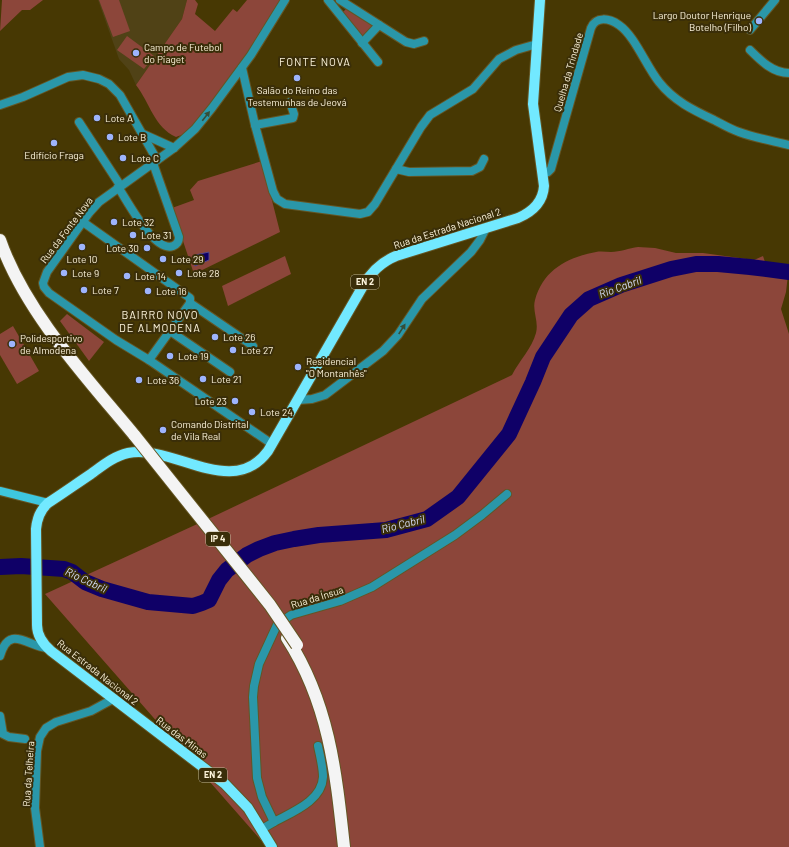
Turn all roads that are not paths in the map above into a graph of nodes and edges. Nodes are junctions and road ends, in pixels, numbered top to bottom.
1 (285, 0) edge
2 (328, 0) edge
3 (340, 0) edge
4 (540, 0) edge
5 (775, 0) edge
6 (379, 25) junction
7 (750, 30) dead end
8 (424, 41) dead end
9 (362, 43) junction
10 (537, 44) junction
11 (750, 50) dead end
12 (378, 62) dead end
13 (242, 68) junction
14 (789, 74) edge
15 (290, 102) dead end
16 (0, 105) edge
17 (79, 122) dead end
18 (255, 125) junction
19 (143, 134) junction
20 (789, 145) edge
21 (177, 146) junction
22 (484, 159) dead end
23 (155, 162) junction
24 (396, 169) junction
25 (543, 174) junction
26 (119, 186) junction
27 (83, 222) junction
28 (486, 228) junction
29 (0, 240) edge
30 (0, 258) edge
31 (190, 303) junction
32 (170, 331) junction
33 (252, 346) dead end
34 (149, 360) junction
35 (230, 372) dead end
36 (298, 400) junction
37 (132, 438) junction
38 (272, 444) junction
39 (0, 491) edge
40 (507, 494) dead end
41 (48, 503) junction
42 (37, 622) joint
43 (295, 646) junction
44 (47, 648) junction
45 (0, 656) edge
46 (113, 699) junction
47 (0, 716) edge
48 (139, 719) joint
49 (25, 739) dead end
50 (318, 746) dead end
51 (274, 822) junction
52 (262, 829) junction
53 (40, 847) edge
54 (272, 847) edge
55 (344, 847) edge
56 (351, 847) edge

1 - 13 street, Rua da Fonte Nova
2 - 9 street
3 - 6 street
4 - 10 main road, Rua da Estrada Nacional 2 / EN 2
5 - 7 street
6 - 8 street
6 - 9 street
9 - 12 street
10 - 24 street
10 - 25 main road, Rua da Estrada Nacional 2 / EN 2
11 - 14 street
13 - 18 street
21 -> 13 street, Rua da Fonte Nova
15 - 18 street
16 - 19 street
17 - 26 street
18 - 24 street
19 - 21 street
19 - 23 street
20 - 25 street, Quelha da Trindade
21 - 23 street, Rua da Fonte Nova
22 - 24 street
23 - 26 street, Rua da Fonte Nova
23 - 26 street
25 - 28 main road, Rua da Estrada Nacional 2 / EN 2
26 - 27 street, Rua da Fonte Nova
27 - 31 street
27 - 34 street, Rua da Fonte Nova
36 -> 28 street
28 - 36 main road, Rua da Estrada Nacional 2 / EN 2
29 - 37 highway, IP 4
30 - 37 highway, IP 4
31 - 32 street
31 - 33 street
32 - 34 street
32 - 35 street
34 - 38 street
36 - 38 main road, Rua da Estrada Nacional 2 / EN 2
37 - 43 highway, IP 4
37 - 43 highway, IP 4, bridge
38 - 41 main road, Rua da Estrada Nacional 2 / EN 2
39 - 41 main road
40 - 51 street, Rua da Ínsua
41 - 42 main road, Rua da Estrada Nacional 2 / EN 2
42 - 44 main road, Rua Estrada Nacional 2 / EN 2
43 - 55 highway, IP 4
43 - 56 highway, IP 4
44 - 45 street
44 - 46 main road, Rua Estrada Nacional 2 / EN 2
46 - 48 main road, Rua Estrada Nacional 2 / EN 2
46 - 53 street, Rua da Telheira
47 - 49 street
48 - 52 main road, Rua das Minas / EN 2
50 - 51 street
51 - 52 street
52 - 54 main road, Rua das Minas / EN 2

